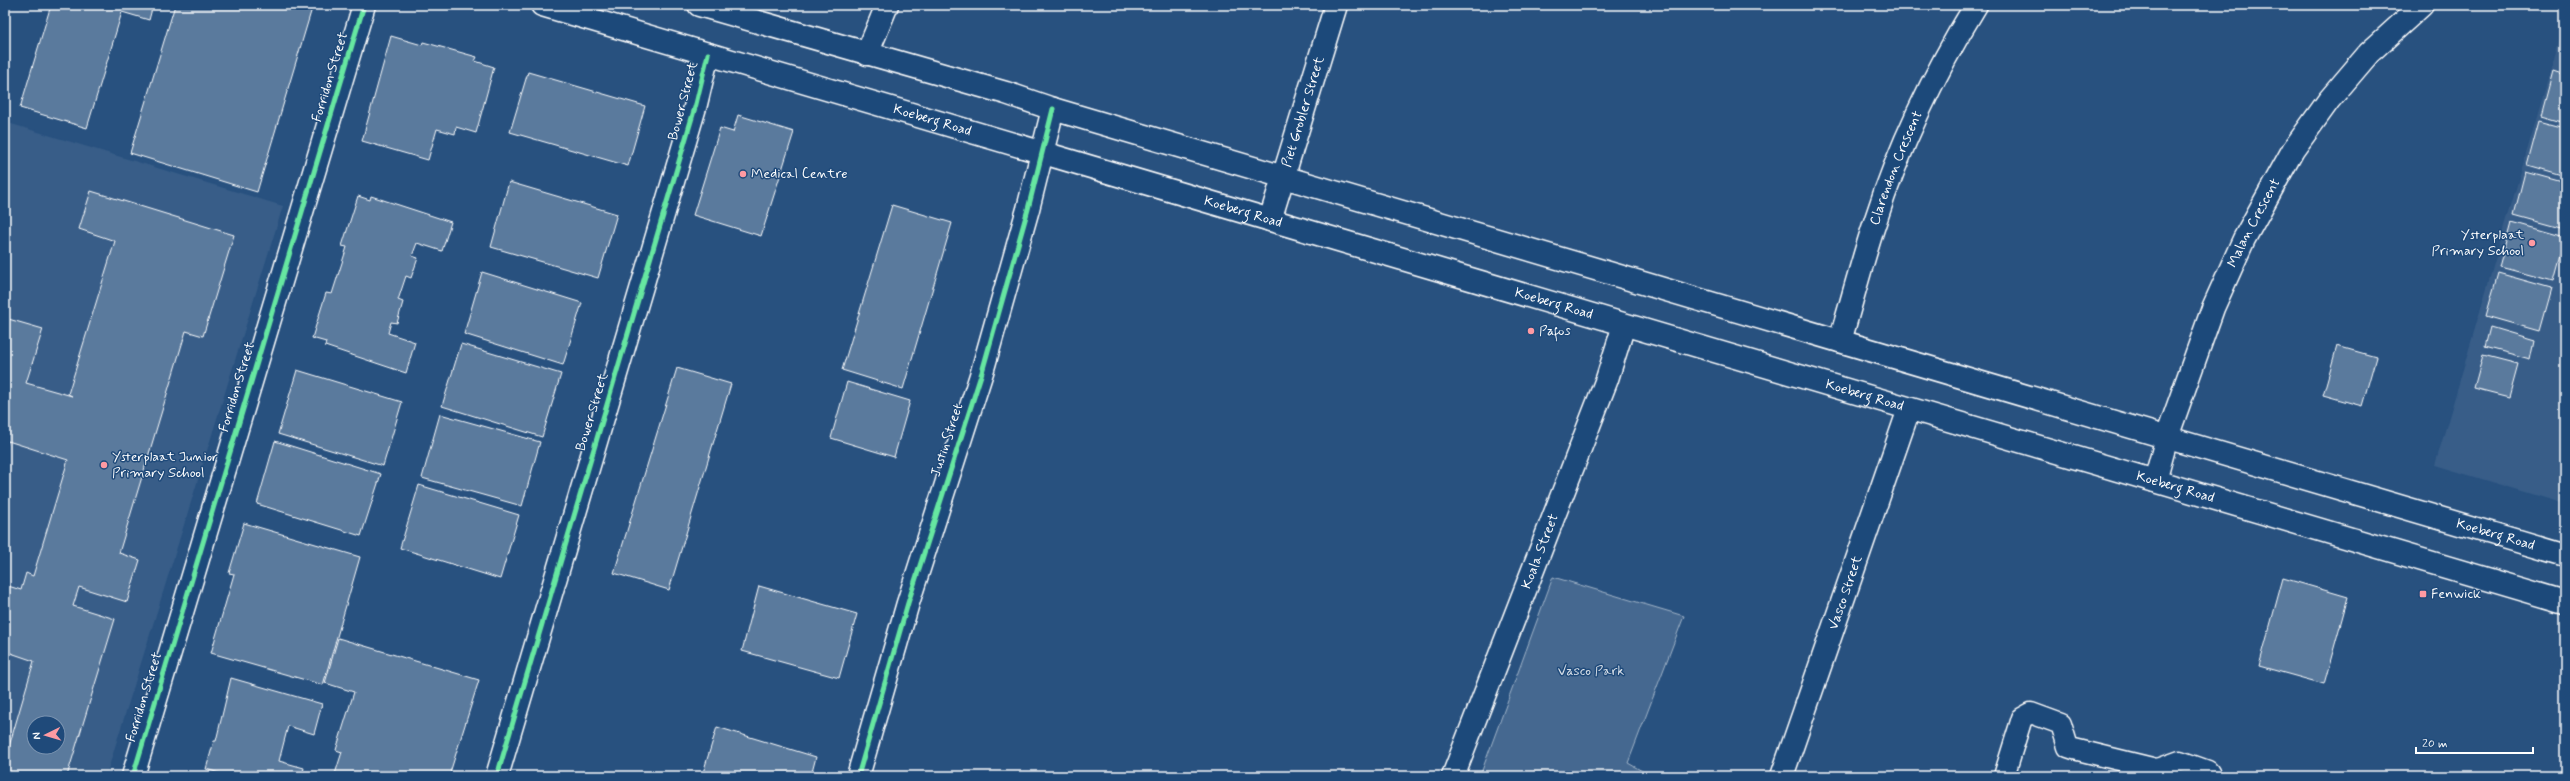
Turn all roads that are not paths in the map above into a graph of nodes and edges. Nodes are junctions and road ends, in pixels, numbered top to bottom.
1 (364, 5) edge
2 (542, 5) edge
3 (699, 5) edge
4 (887, 5) edge
5 (1336, 5) edge
6 (2422, 5) edge
7 (1973, 6) edge
8 (708, 54) junction
9 (867, 54) junction
10 (1053, 109) junction
11 (1042, 153) junction
12 (1282, 177) junction
13 (1270, 220) junction
14 (1624, 325) junction
15 (1840, 341) junction
16 (1909, 409) junction
17 (2167, 437) junction
18 (2155, 481) junction
19 (2565, 555) edge
20 (2565, 602) edge
21 (133, 776) edge
22 (497, 776) edge
23 (858, 776) edge
24 (1453, 776) edge
25 (1782, 776) edge
26 (2004, 776) edge
27 (2211, 776) edge

1 - 21 street, Forridon Street
2 - 8 street, Koeberg Road
3 - 9 street, Koeberg Road
4 - 9 street
5 - 12 street, Piet Grobler Street
6 - 17 street, Malan Crescent
7 - 15 street, Clarendon Crescent
8 - 11 street, Koeberg Road
8 - 22 street, Bower Street
9 - 10 street, Koeberg Road
10 - 11 street, Justin Street
10 - 12 street, Koeberg Road
11 - 13 street, Koeberg Road
11 - 23 street, Justin Street
12 - 13 street, Piet Grobler Street
12 - 15 street, Koeberg Road
13 - 14 street, Koeberg Road
14 - 16 street, Koeberg Road
14 - 24 street, Koala Street
15 - 17 street, Koeberg Road
16 - 18 street, Koeberg Road
16 - 25 street, Vasco Street
17 - 18 street, Malan Crescent
17 - 19 street, Koeberg Road
18 - 20 street, Koeberg Road
26 - 27 lane

